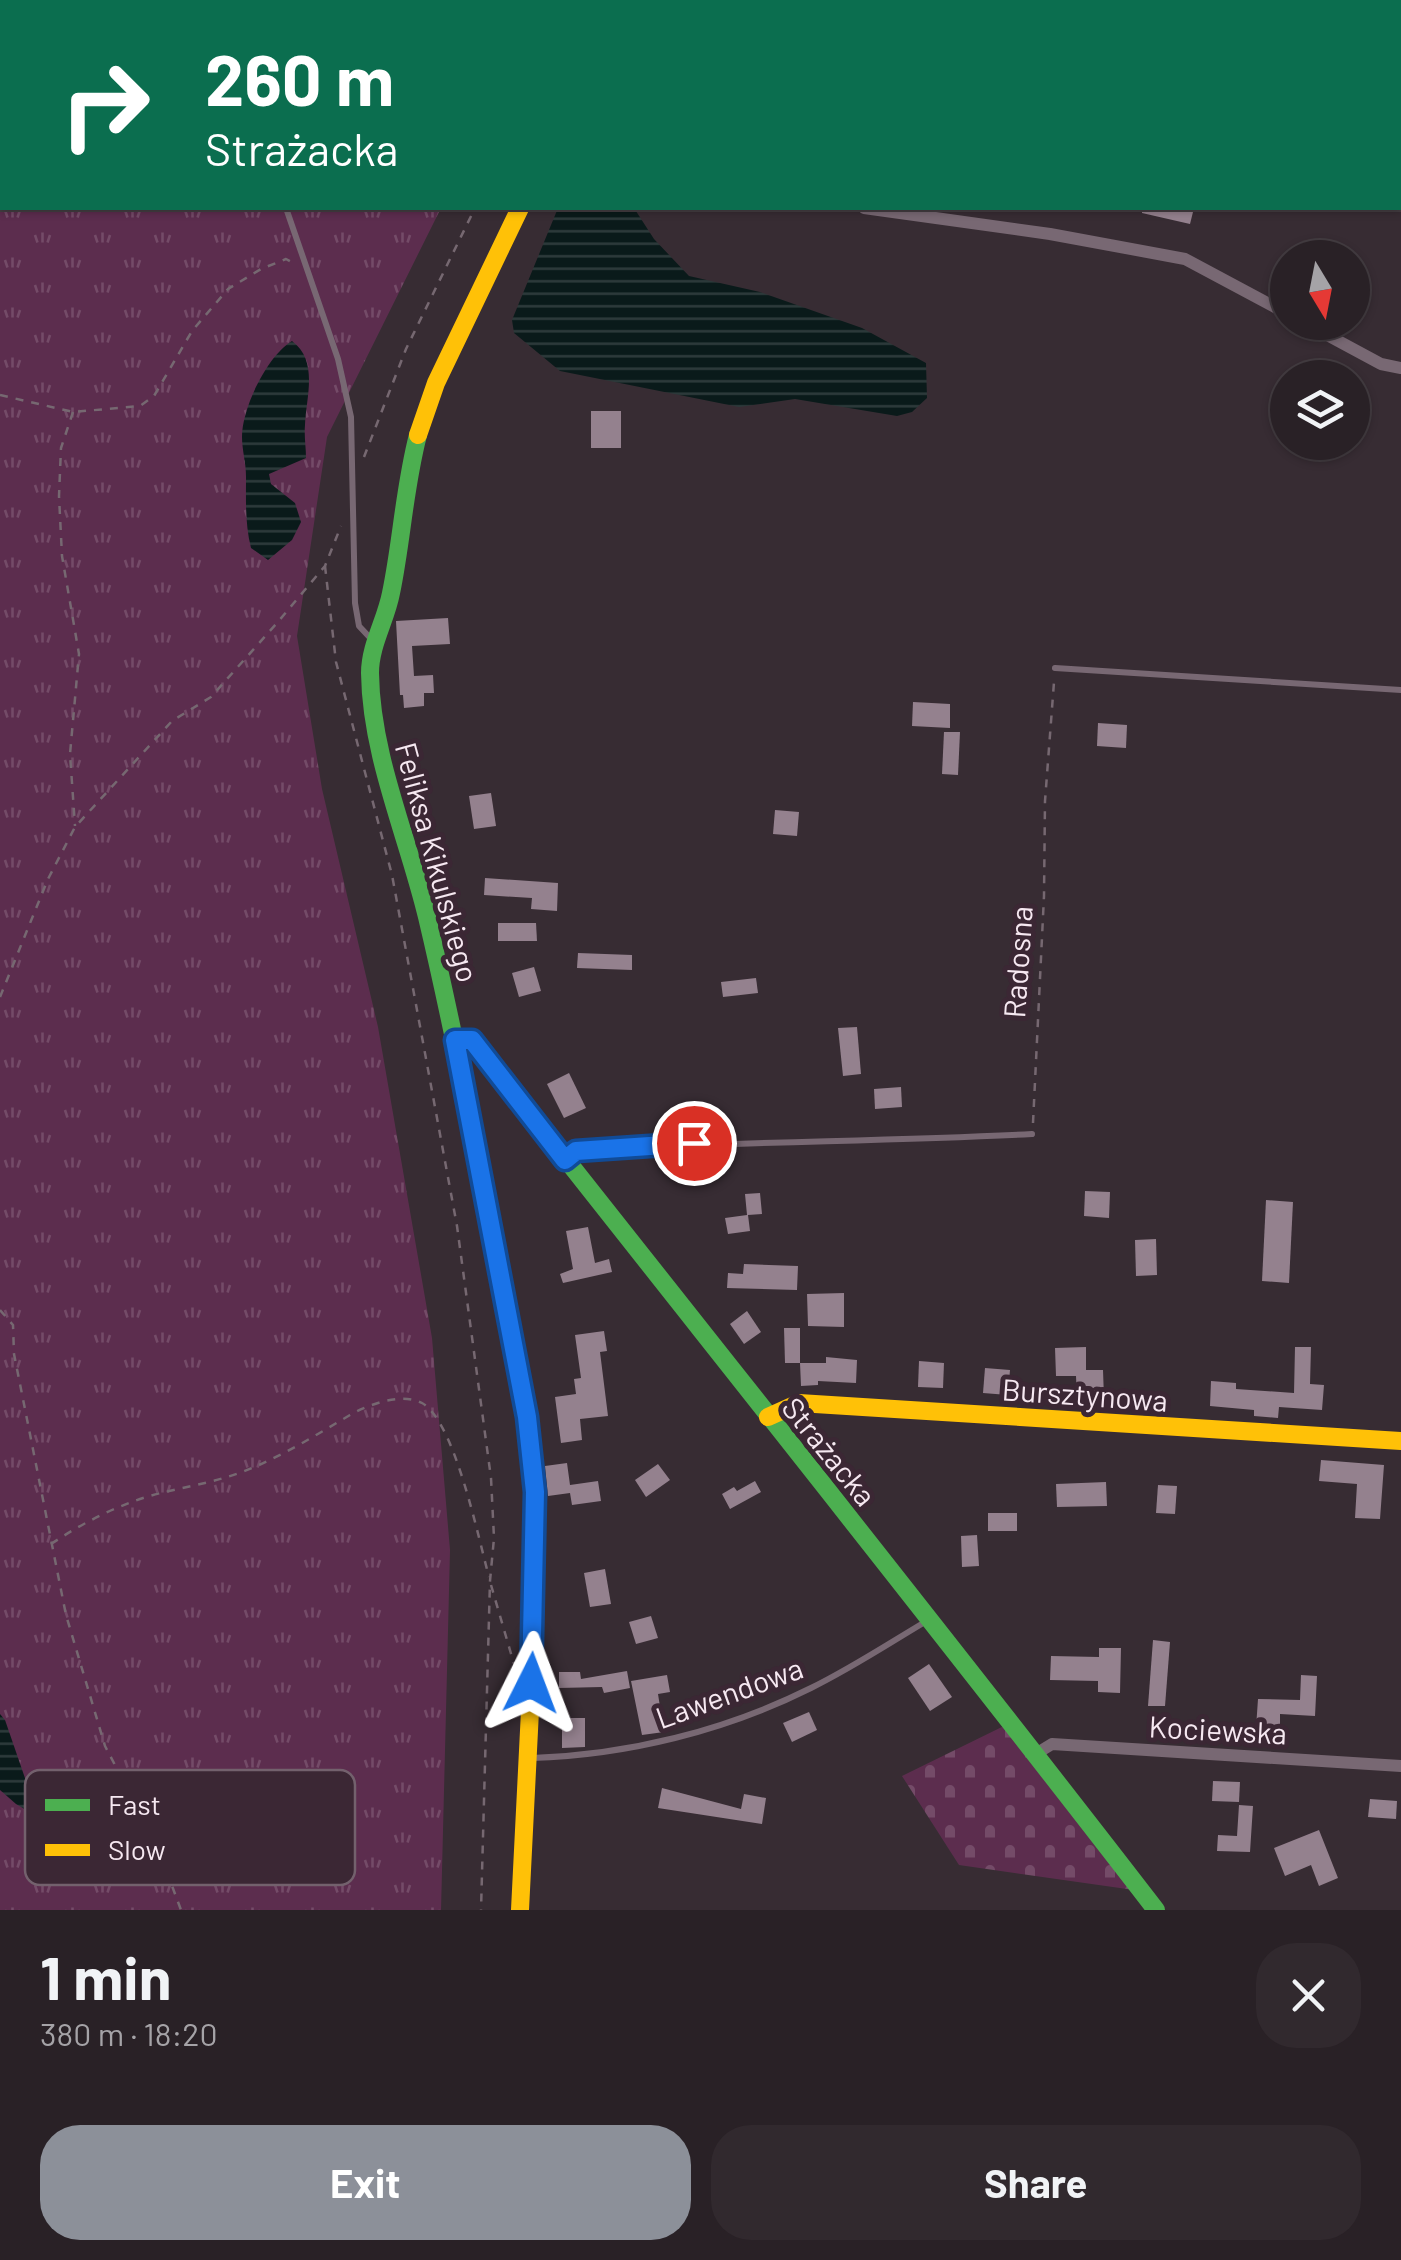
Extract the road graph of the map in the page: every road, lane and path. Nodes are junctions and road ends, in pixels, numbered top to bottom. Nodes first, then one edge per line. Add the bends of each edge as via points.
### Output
1 (287, 210) edge
2 (474, 210) edge
3 (519, 210) edge
4 (879, 210) edge
5 (308, 269) junction
6 (1270, 304) edge
7 (1336, 340) edge
8 (1401, 368) edge
9 (0, 395) edge
10 (73, 412) junction
11 (362, 466) dead end
12 (354, 495) junction
13 (325, 566) junction
14 (375, 643) junction
15 (1055, 668) joint
16 (1401, 690) edge
17 (75, 827) junction
18 (0, 997) edge
19 (455, 1040) junction
20 (1032, 1134) joint
21 (565, 1160) junction
22 (0, 1310) edge
23 (768, 1417) junction
24 (1401, 1441) edge
25 (51, 1544) junction
26 (490, 1581) junction
27 (931, 1618) junction
28 (514, 1667) dead end
29 (1034, 1756) junction
30 (527, 1758) junction
31 (1401, 1766) edge
32 (118, 1770) edge
33 (172, 1885) edge
34 (181, 1910) edge
35 (481, 1910) edge
36 (520, 1910) edge
37 (1156, 1910) edge

1 - 5 lane
2 - 11 path via 406,350
3 - 14 street, Feliksa Kikulskiego via 436,383 417,438 391,594
4 - 6 street via 1185,259
5 - 10 path via 286,260 228,289 192,331 154,396 140,406
5 - 12 lane via 350,416
7 - 8 street
9 - 10 path
10 - 17 path via 61,448 59,496 79,654 70,754
12 - 13 path
12 - 14 lane via 355,603 359,626
13 - 17 path via 211,698 172,721
13 - 26 path via 336,662 392,875 457,1226 492,1478
14 - 19 street, Feliksa Kikulskiego via 370,691 377,736
15 - 16 lane
15 - 20 path, Radosna
17 - 18 path
19 - 21 street, Strażacka via 472,1040
19 - 30 street, Feliksa Kikulskiego via 527,1417 535,1492
20 - 21 lane via 694,1143 576,1151
21 - 23 street, Strażacka
22 - 25 path via 13,1325
23 - 24 street, Bursztynowa via 799,1404
23 - 27 street, Strażacka
25 - 26 path via 84,1522 146,1497 230,1476 360,1409 417,1400 448,1434
25 - 32 path via 66,1615
26 - 28 path
26 - 35 path
27 - 29 street, Strażacka
27 - 30 lane, Lawendowa via 825,1681 756,1712 654,1744
29 - 31 street, Kociewska via 1052,1744
29 - 37 street, Strażacka
30 - 36 street, Feliksa Kikulskiego
33 - 34 path

